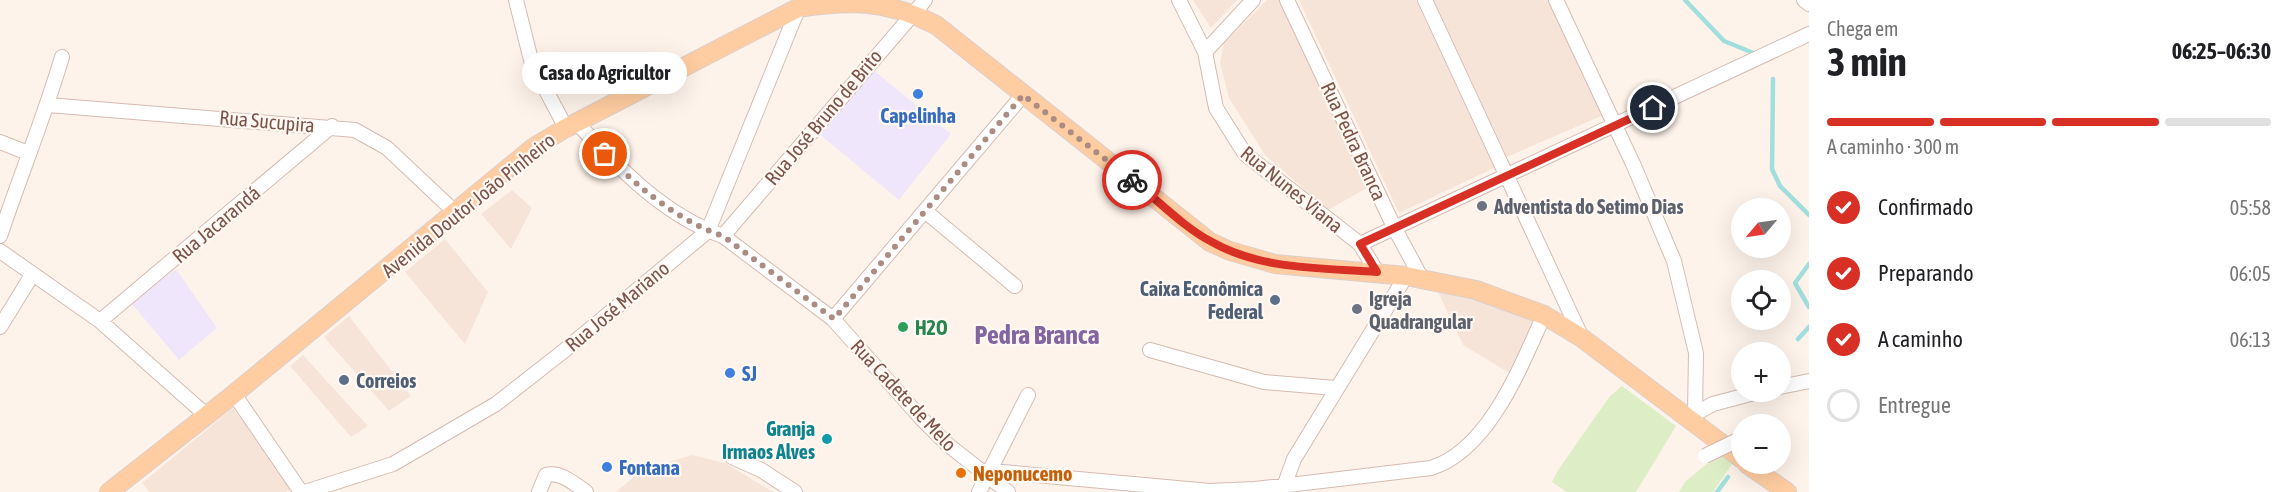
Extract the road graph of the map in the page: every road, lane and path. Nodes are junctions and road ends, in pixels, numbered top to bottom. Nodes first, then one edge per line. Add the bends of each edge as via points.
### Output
1 (516, 0) edge
2 (840, 0) edge
3 (1179, 0) edge
4 (1253, 0) edge
5 (1287, 0) edge
6 (1425, 0) edge
7 (1556, 0) edge
8 (1804, 0) edge
9 (800, 4) edge
10 (1809, 4) edge
11 (919, 6) edge
12 (1809, 34) edge
13 (1205, 52) junction
14 (62, 57) dead end
15 (1023, 95) junction
16 (48, 105) junction
17 (571, 125) junction
18 (332, 126) junction
19 (1614, 126) junction
20 (0, 142) edge
21 (27, 153) junction
22 (1507, 175) junction
23 (721, 199) junction
24 (925, 211) junction
25 (456, 213) junction
26 (741, 213) junction
27 (1394, 227) junction
28 (708, 231) junction
29 (0, 236) edge
30 (723, 236) junction
31 (1360, 244) junction
32 (0, 251) edge
33 (1377, 272) junction
34 (32, 275) junction
35 (1415, 278) junction
36 (1015, 286) dead end
37 (1544, 315) junction
38 (834, 319) junction
39 (100, 321) junction
40 (0, 327) edge
41 (1582, 338) junction
42 (1150, 350) dead end
43 (1809, 381) edge
44 (1791, 385) edge
45 (1335, 388) junction
46 (234, 394) junction
47 (1028, 395) dead end
48 (1731, 399) edge
49 (206, 414) junction
50 (1691, 416) junction
51 (1731, 444) edge
52 (1731, 450) edge
53 (1706, 456) dead end
54 (732, 457) dead end
55 (989, 474) junction
56 (1761, 474) edge
57 (338, 487) edge
58 (1283, 488) edge
59 (109, 492) edge
60 (303, 492) edge
61 (539, 492) edge
62 (586, 492) edge
63 (795, 492) edge
64 (979, 492) edge
65 (1008, 492) edge
66 (1787, 492) edge

1 - 17 street, Rua Cadete de Melo via 532,64
2 - 9 main road, Avenida Doutor João Pinheiro
2 - 11 main road, Avenida Doutor João Pinheiro
3 - 13 street, Rua Nunes Viana
4 - 13 street
5 - 27 street, Rua Pedra Branca
6 - 22 street
7 - 19 street
8 - 10 street
9 - 17 main road, Avenida Doutor João Pinheiro
9 - 23 street, Rua José Mariano
11 - 15 main road, Avenida Doutor João Pinheiro via 936,25
11 - 26 street, Rua José Bruno de Brito
12 - 19 street
13 - 31 street, Rua Nunes Viana via 1216,108 1245,154
14 - 16 street
15 - 24 street
15 - 33 main road, Avenida Doutor João Pinheiro via 1210,242 1275,264
16 - 18 street, Rua Sucupira
16 - 21 street
17 - 25 main road, Avenida Doutor João Pinheiro via 534,147
17 - 28 street, Rua Cadete de Melo via 656,199
18 - 25 street, Rua Sucupira via 355,130 387,148
18 - 39 street, Rua Jacarandá
19 - 22 street
19 - 50 street via 1674,261 1696,353
20 - 21 street
21 - 29 street
22 - 27 street
22 - 41 street
23 - 26 street
23 - 28 street, Rua José Mariano
24 - 36 street
24 - 38 street
25 - 46 main road, Avenida Doutor João Pinheiro
26 - 30 street, Rua José Bruno de Brito
27 - 31 street
27 - 35 street, Rua Pedra Branca
28 - 30 street, Rua Cadete de Melo
28 - 57 street, Rua José Mariano via 496,404 393,464
30 - 38 street, Rua Cadete de Melo
31 - 33 street, Rua Nunes Viana
32 - 34 street
33 - 35 main road, Avenida Doutor João Pinheiro
34 - 39 street
34 - 40 street
35 - 37 main road, Avenida Doutor João Pinheiro via 1476,290
35 - 45 street
37 - 41 main road, Avenida Doutor João Pinheiro
37 - 58 street via 1489,422 1452,460 1431,468
38 - 55 street, Rua Cadete de Melo via 921,418
39 - 49 street
41 - 50 main road, Avenida Doutor João Pinheiro
42 - 45 street via 1264,382
43 - 44 street
45 - 58 street via 1294,459
46 - 49 main road, Avenida Doutor João Pinheiro
46 - 60 street
47 - 55 street
48 - 50 street
49 - 59 main road, Avenida Doutor João Pinheiro
50 - 52 main road, Avenida Doutor João Pinheiro
51 - 53 street, bridge
54 - 63 street
55 - 58 street via 1210,491
55 - 64 street
55 - 65 street, Rua Cadete de Melo
56 - 66 main road
57 - 60 street, Rua José Mariano
61 - 62 street via 546,475 557,475

